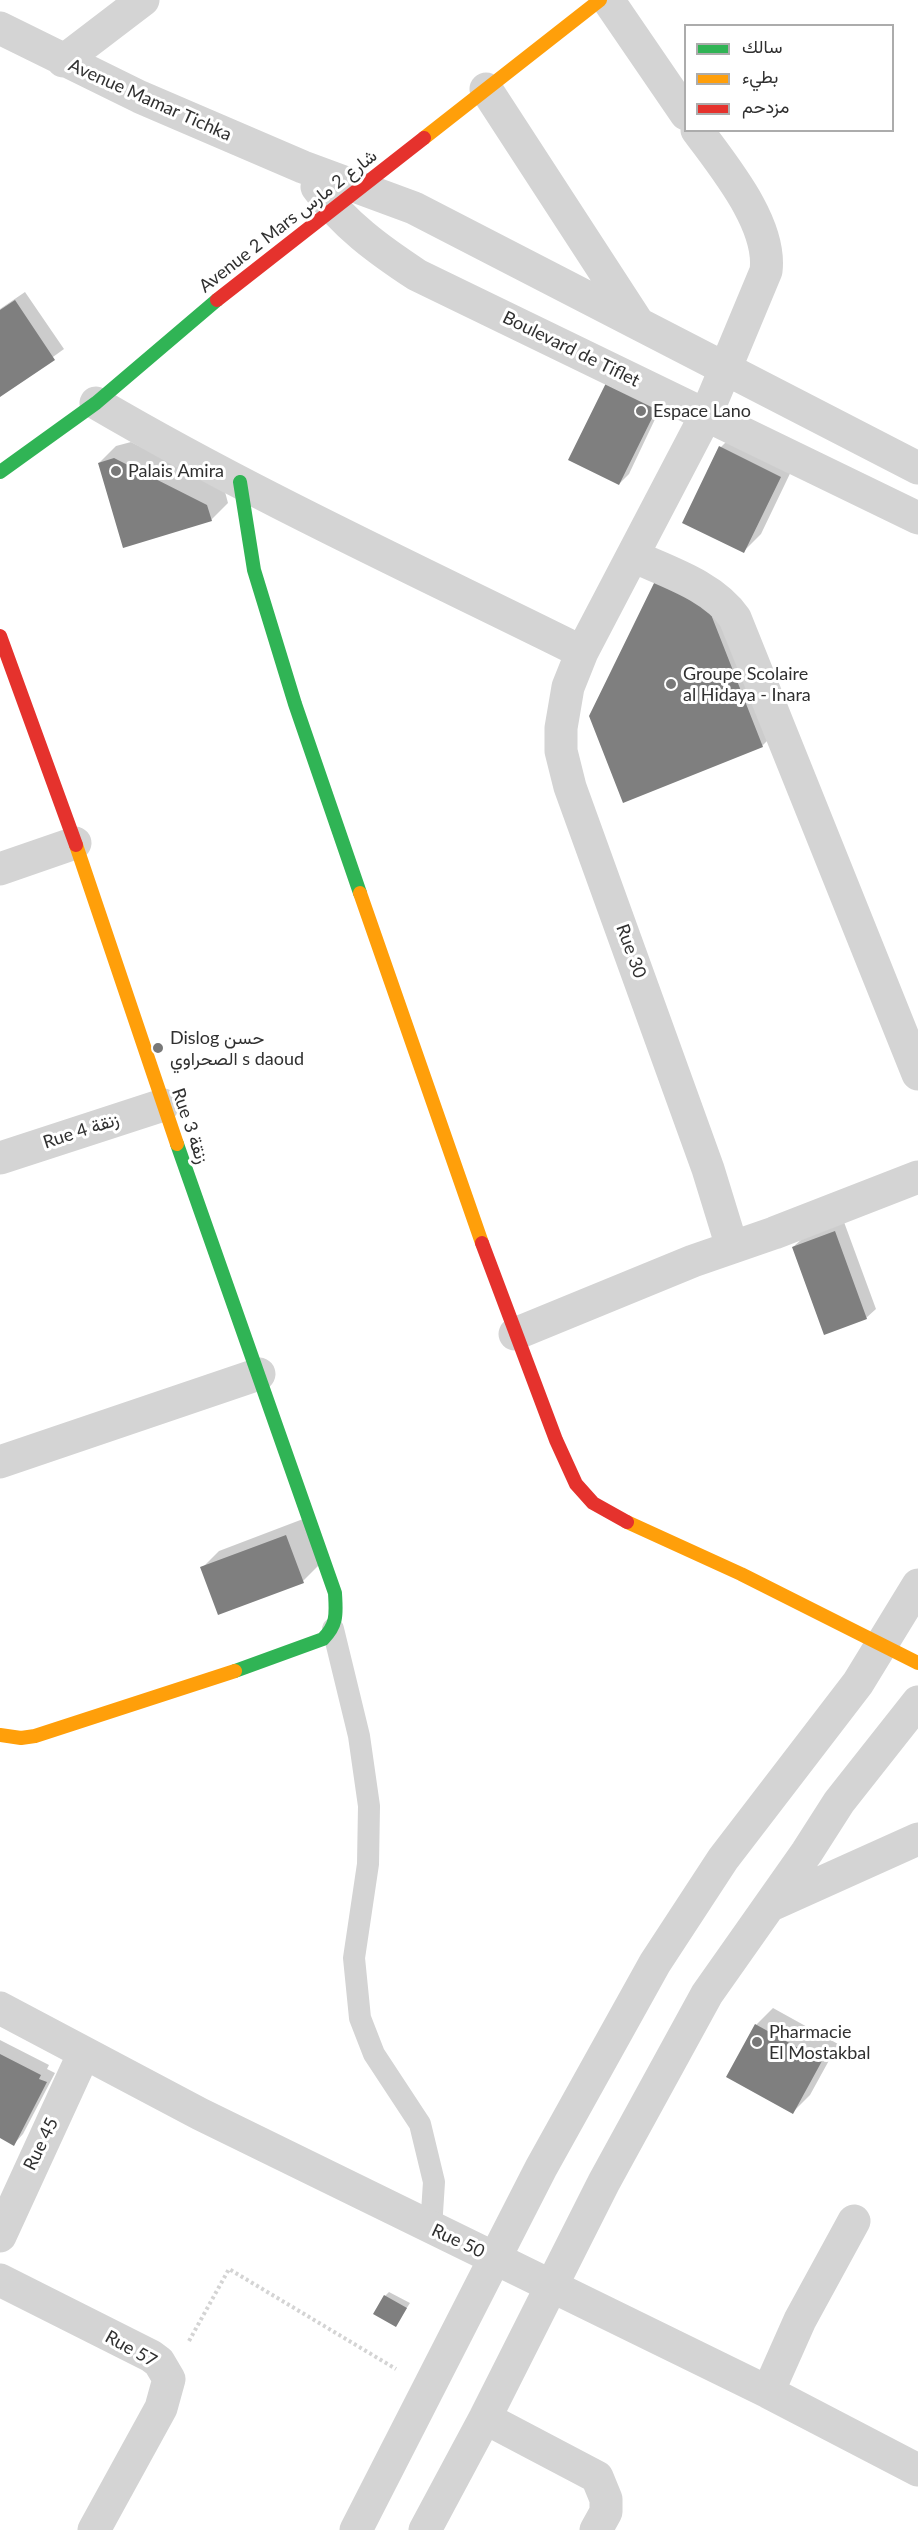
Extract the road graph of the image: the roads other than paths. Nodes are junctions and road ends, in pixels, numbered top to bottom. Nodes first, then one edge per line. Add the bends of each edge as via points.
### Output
1 (143, 0) edge
2 (600, 0) edge
3 (608, 0) edge
4 (0, 28) edge
5 (63, 61) junction
6 (486, 89) junction
7 (684, 111) edge
8 (698, 132) edge
9 (303, 167) junction
10 (361, 187) junction
11 (333, 209) junction
12 (639, 325) junction
13 (727, 370) junction
14 (96, 403) junction
15 (706, 415) junction
16 (918, 468) edge
17 (0, 472) edge
18 (240, 482) junction
19 (918, 518) edge
20 (633, 556) junction
21 (0, 636) edge
22 (582, 652) junction
23 (75, 843) junction
24 (0, 869) edge
25 (918, 1074) edge
26 (163, 1105) junction
27 (0, 1158) edge
28 (918, 1177) edge
29 (732, 1247) junction
30 (515, 1334) junction
31 (259, 1374) junction
32 (0, 1462) edge
33 (918, 1585) edge
34 (333, 1629) junction
35 (883, 1643) junction
36 (918, 1663) edge
37 (918, 1702) edge
38 (0, 1735) edge
39 (918, 1839) edge
40 (767, 1907) junction
41 (0, 2008) edge
42 (84, 2053) junction
43 (854, 2221) dead end
44 (431, 2228) junction
45 (0, 2236) edge
46 (494, 2258) junction
47 (0, 2280) edge
48 (550, 2285) junction
49 (768, 2392) junction
50 (485, 2418) junction
51 (918, 2470) edge
52 (94, 2530) edge
53 (356, 2530) edge
54 (425, 2530) edge
55 (596, 2530) edge

1 - 5 street
2 - 6 street, Avenue 2 Mars شارع 2 مارس
3 - 7 street
4 - 5 street, Avenue Mamar Tichka
5 - 9 street, Avenue Mamar Tichka
6 - 10 street, Avenue 2 Mars شارع 2 مارس
6 - 12 street
8 - 13 street, Rue 30 via 735,185 767,249 766,271
9 - 10 street, Avenue Mamar Tichka
9 - 11 street
10 - 11 street, Avenue 2 Mars شارع 2 مارس
10 - 12 street via 447,224
11 - 14 street, Avenue 2 Mars شارع 2 مارس via 195,317
11 - 15 street, Boulevard de Tiflet via 358,233 417,275
12 - 13 street
13 - 15 street, Rue 30
13 - 16 street
14 - 17 street, Avenue 2 Mars شارع 2 مارس
14 - 18 street
15 - 19 street, Boulevard de Tiflet
15 - 20 street, Rue 30
18 - 22 street
18 - 30 street via 254,570 277,650
20 - 22 street, Rue 30
20 - 25 street via 714,597 739,626
21 - 23 street, Rue 3 زنقة
22 - 29 street, Rue 30 via 562,709 561,751 570,787 700,1147
23 - 24 street
23 - 26 street, Rue 3 زنقة
26 - 27 street, Rue 4 زنقة
26 - 31 street, Rue 3 زنقة
28 - 29 street
29 - 30 street
30 - 35 street via 569,1470 593,1503 617,1518
31 - 32 street
31 - 34 street, Rue 3 زنقة via 331,1576 337,1604
33 - 35 street
34 - 38 street via 323,1639 262,1662 69,1725 21,1738
34 - 44 lane via 358,1736 369,1806 368,1864 354,1958 360,2018 374,2054 420,2124 434,2182
35 - 36 street
35 - 46 street via 858,1683 689,1908 619,2024
37 - 40 street via 839,1802
39 - 40 street
40 - 48 street via 707,1994 653,2088
41 - 42 street, Rue 50
42 - 44 street, Rue 50
42 - 45 street, Rue 45
43 - 49 street via 800,2320
44 - 46 street, Rue 50
46 - 48 street, Rue 50
46 - 53 street
47 - 52 street, Rue 57 via 151,2356 169,2379 160,2408
48 - 49 street, Rue 50
48 - 50 street
49 - 51 street, Rue 50
50 - 54 street
50 - 55 street via 597,2477 606,2499 606,2512

